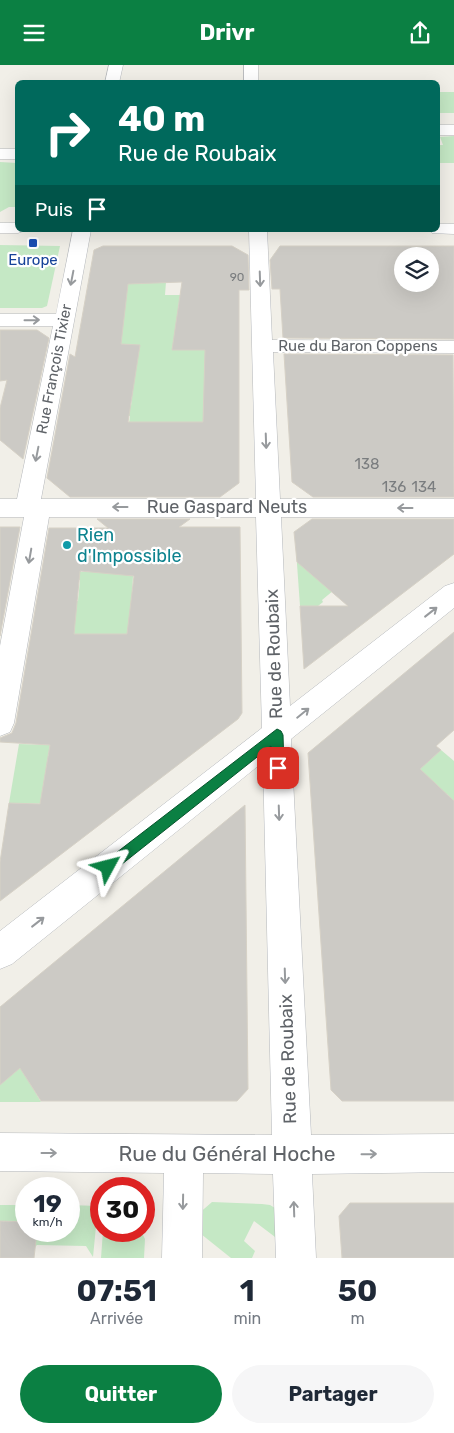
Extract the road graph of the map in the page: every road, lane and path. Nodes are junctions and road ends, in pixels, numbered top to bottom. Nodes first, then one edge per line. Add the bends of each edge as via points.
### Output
1 (116, 65) edge
2 (251, 65) edge
3 (113, 80) edge
4 (251, 80) edge
5 (440, 130) edge
6 (454, 130) edge
7 (0, 154) edge
8 (15, 154) edge
9 (0, 228) edge
10 (15, 228) edge
11 (440, 229) edge
12 (454, 229) edge
13 (82, 232) edge
14 (258, 232) edge
15 (64, 319) junction
16 (0, 320) edge
17 (262, 346) junction
18 (454, 347) edge
19 (268, 507) junction
20 (0, 508) edge
21 (32, 508) junction
22 (454, 508) edge
23 (454, 593) edge
24 (0, 723) edge
25 (277, 735) junction
26 (0, 952) edge
27 (0, 1152) edge
28 (454, 1153) edge
29 (184, 1154) junction
30 (292, 1155) junction
31 (182, 1258) edge
32 (296, 1258) edge

1 - 3 street
2 - 4 street
5 - 6 street
7 - 8 street
9 - 10 street
11 - 12 street
13 -> 15 street, Rue François Tixier
14 -> 17 street, Rue de Roubaix
16 -> 15 street
15 -> 21 street, Rue François Tixier
17 - 18 street, Rue du Baron Coppens
17 -> 19 street, Rue de Roubaix
19 -> 21 street, Rue Gaspard Neuts
22 -> 19 street, Rue Gaspard Neuts
19 - 25 street, Rue de Roubaix
20 - 21 street, Rue Gaspard Neuts
21 -> 24 street, Rue François Tixier
25 -> 23 street
26 -> 25 street
25 -> 30 street, Rue de Roubaix
27 -> 29 street, Rue du Général Hoche
30 -> 28 street, Rue du Général Hoche
29 - 30 street, Rue du Général Hoche
29 -> 31 street
32 -> 30 street, Rue de Roubaix

